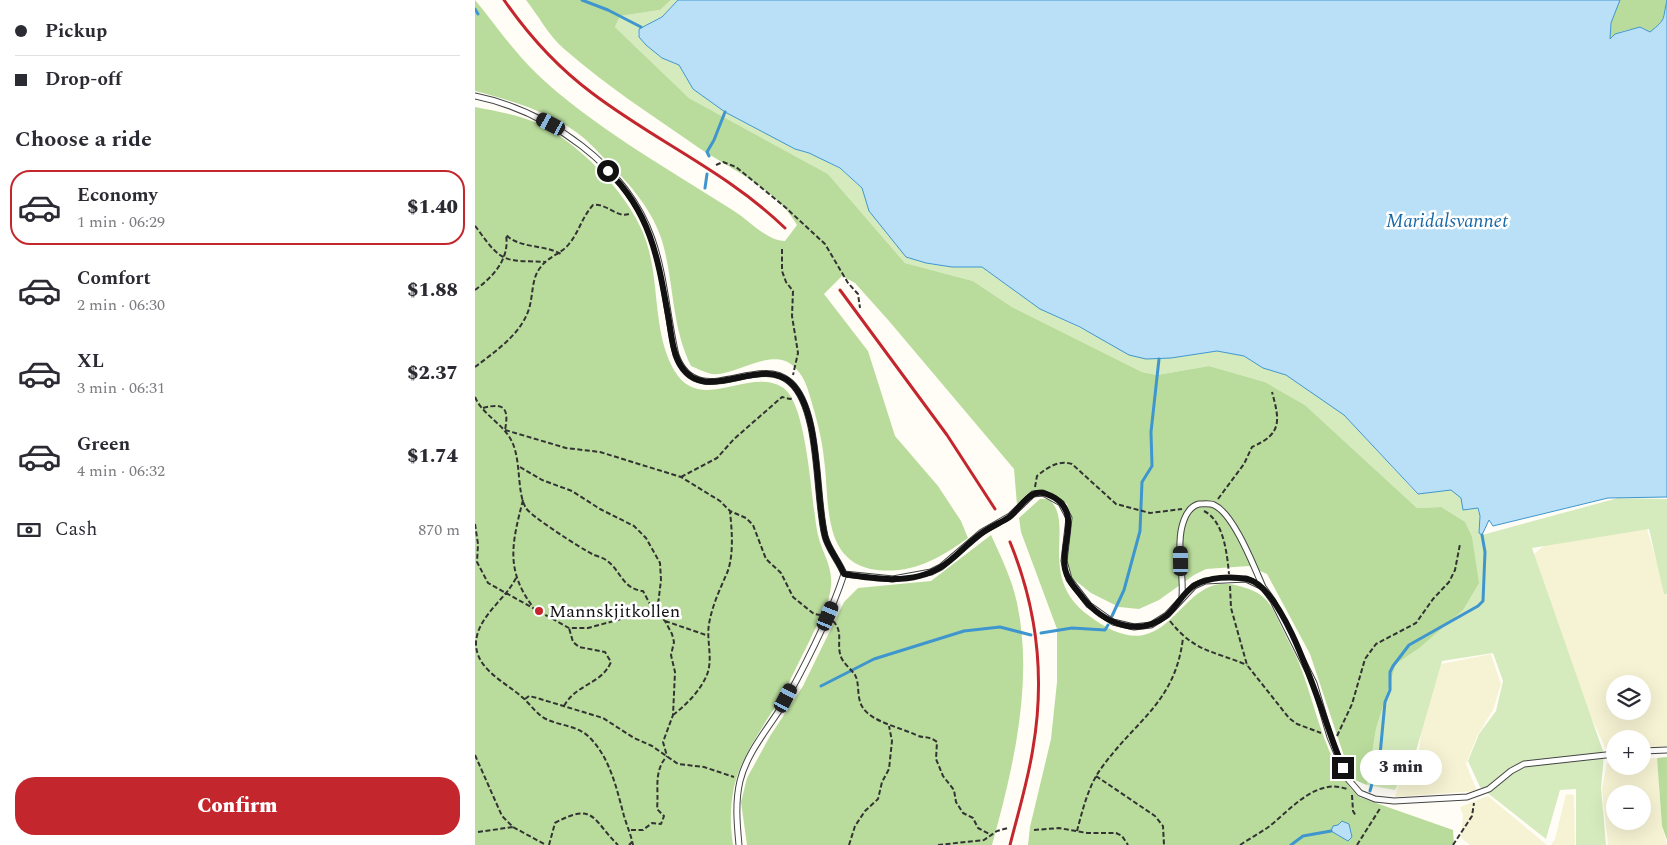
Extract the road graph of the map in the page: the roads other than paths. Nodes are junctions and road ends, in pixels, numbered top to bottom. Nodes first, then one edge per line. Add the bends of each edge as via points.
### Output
1 (475, 96) edge
2 (844, 574) junction
3 (1263, 587) junction
4 (1182, 596) junction
5 (1667, 750) edge
6 (1651, 751) edge
7 (1606, 755) edge
8 (739, 845) edge

1 - 2 lane via 518,108 562,131 616,179 638,210 653,240 676,355 685,371 696,379 707,381 757,374 778,376 789,381 800,395 812,434 825,536
2 - 4 lane via 893,579 931,572 982,532 1010,516 1033,494 1043,493 1065,508 1069,524 1065,568 1069,579 1089,605 1113,622 1134,627 1151,625 1167,615
2 - 8 lane via 808,659 741,779 737,816
3 - 4 lane via 1247,579 1229,578 1205,581
3 - 4 lane via 1243,542 1221,510 1213,504 1197,505 1189,509 1181,535
3 - 7 lane via 1314,683 1330,737 1351,784 1360,793 1383,800 1475,796 1524,764
5 - 6 lane

